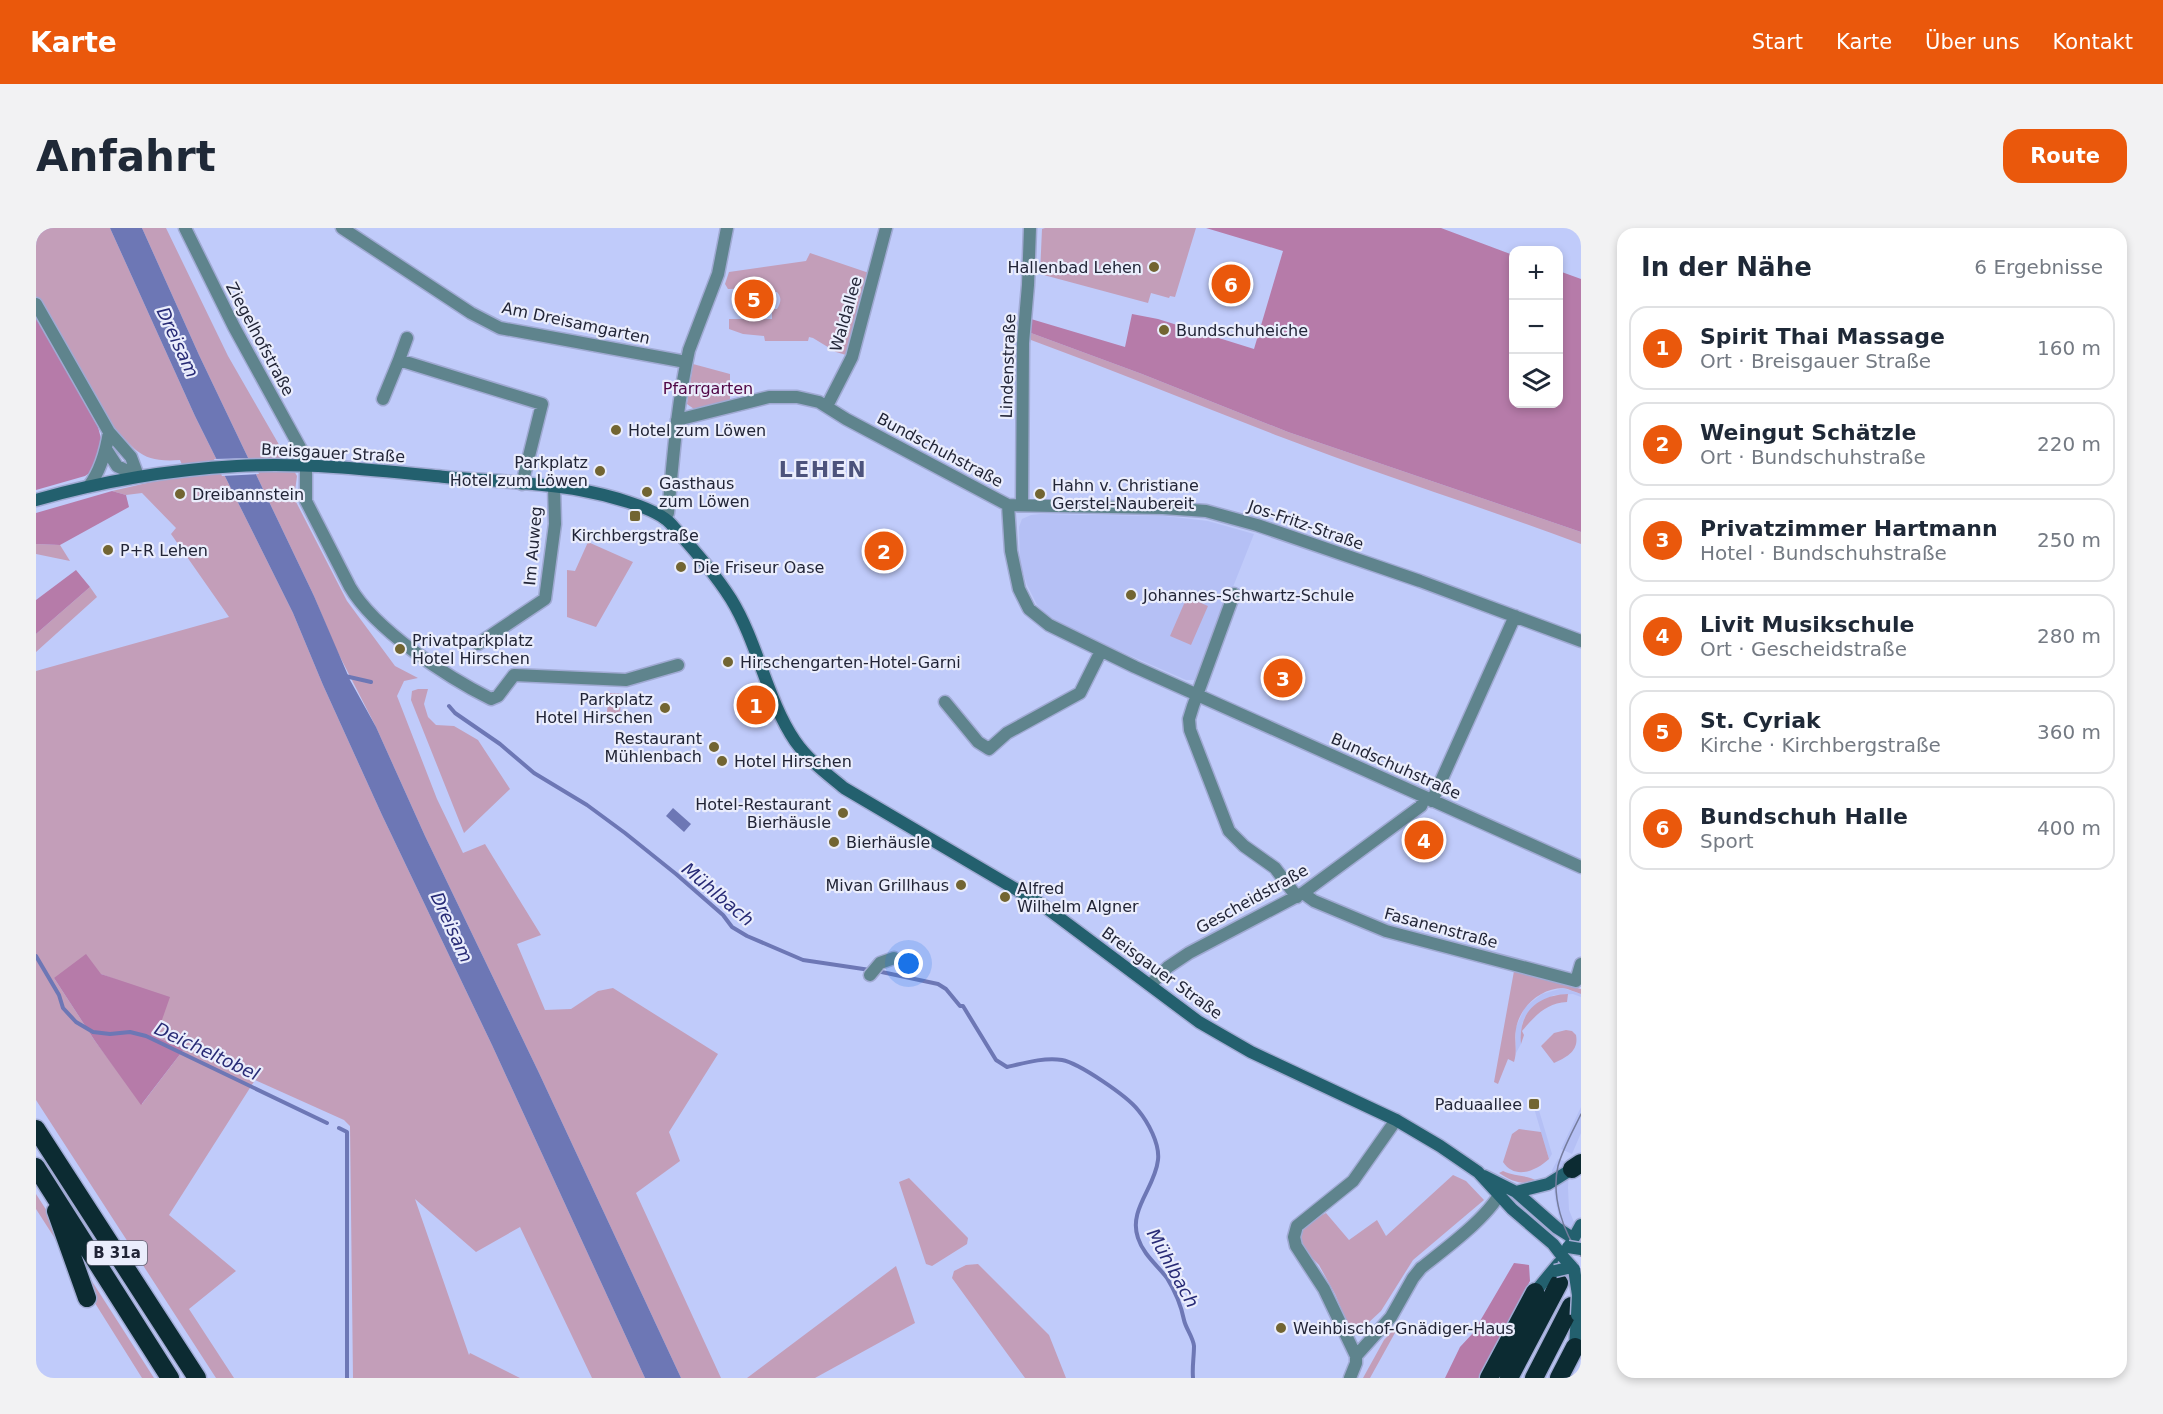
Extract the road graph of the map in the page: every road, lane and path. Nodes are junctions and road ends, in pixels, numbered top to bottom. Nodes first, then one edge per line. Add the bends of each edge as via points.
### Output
1 (185, 228) edge
2 (342, 228) edge
3 (728, 228) edge
4 (886, 228) edge
5 (1030, 228) edge
6 (36, 304) edge
7 (407, 338) dead end
8 (399, 360) junction
9 (686, 362) junction
10 (383, 399) dead end
11 (827, 406) junction
12 (677, 420) junction
13 (109, 432) junction
14 (106, 449) junction
15 (306, 465) junction
16 (138, 476) junction
17 (522, 484) junction
18 (89, 486) junction
19 (554, 486) junction
20 (36, 500) edge
21 (1008, 505) junction
22 (1022, 505) junction
23 (664, 518) junction
24 (1234, 594) dead end
25 (1515, 616) junction
26 (1581, 641) edge
27 (477, 644) dead end
28 (1101, 651) junction
29 (678, 665) dead end
30 (1197, 695) junction
31 (945, 702) dead end
32 (1428, 799) junction
33 (1581, 867) edge
34 (1300, 895) junction
35 (894, 958) dead end
36 (1581, 964) edge
37 (870, 975) dead end
38 (1150, 985) junction
39 (1396, 1120) junction
40 (36, 1129) edge
41 (1577, 1166) edge
42 (41, 1174) edge
43 (1501, 1191) junction
44 (1516, 1192) junction
45 (1581, 1225) edge
46 (1566, 1244) edge
47 (1576, 1269) edge
48 (1549, 1281) junction
49 (87, 1298) dead end
50 (1574, 1310) junction
51 (1578, 1343) edge
52 (1356, 1356) junction
53 (170, 1378) edge
54 (197, 1378) edge
55 (1350, 1378) edge
56 (1489, 1378) edge
57 (1509, 1378) edge
58 (1534, 1378) edge
59 (1559, 1378) edge

1 - 15 street, Ziegelhofstraße via 243,345 295,436
2 - 9 street, Am Dreisamgarten via 500,328
3 - 9 street via 718,274
4 - 11 street, Waldallee via 852,357
5 - 22 street, Lindenstraße via 1023,343
6 - 13 street
7 - 8 street
8 - 10 street
8 - 17 street via 542,404
9 - 12 street
11 - 12 street, Bundschuhstraße via 797,397 769,398
11 - 21 street, Bundschuhstraße
12 - 23 street via 668,513
13 - 14 street
13 - 16 street via 131,457
14 - 16 street via 117,466
14 - 18 street via 97,476
15 - 16 street, Breisgauer Straße via 198,469
15 - 17 street, Breisgauer Straße
15 - 29 street via 306,501 356,598 404,643 460,684 491,699 514,675 626,680
16 - 18 street, Breisgauer Straße
17 - 19 street, Breisgauer Straße
18 - 20 street, Breisgauer Straße
19 - 23 street, Breisgauer Straße via 608,497
19 - 27 street, Im Auweg via 555,524 545,599
21 - 22 street, Jos-Fritz-Straße
21 - 28 street, Bundschuhstraße via 1011,551 1019,588 1029,609 1049,626
22 - 25 street, Jos-Fritz-Straße via 1206,511 1260,526
23 - 38 street, Breisgauer Straße via 697,552 731,598 783,721 814,764 844,788 1041,904
24 - 30 street
25 - 26 street, Jos-Fritz-Straße
25 - 32 street, Gescheidstraße
28 - 30 street, Bundschuhstraße
28 - 31 street via 1080,693 1007,733 988,749
30 - 32 street, Bundschuhstraße
30 - 34 street, Fasanenstraße via 1189,719 1190,730 1229,831 1275,868
32 - 33 street, Bundschuhstraße
32 - 34 street, Gescheidstraße
34 - 36 street, Fasanenstraße via 1386,931 1576,981
34 - 38 street, Gescheidstraße via 1189,953
35 - 37 street via 880,963
38 - 39 street, Breisgauer Straße via 1193,1018 1251,1052
39 - 43 street, Breisgauer Straße via 1440,1146
39 - 52 street via 1353,1181 1297,1226 1294,1237 1324,1288
40 - 54 highway, B 31a
41 - 44 street via 1548,1184
42 - 49 highway
42 - 53 highway, B 31a
43 - 44 street, Breisgauer Straße
43 - 46 street, Breisgauer Straße
43 - 52 street via 1476,1221 1421,1268 1391,1317
44 - 46 street, Breisgauer Straße
45 - 46 street
46 - 47 street, bridge
46 - 48 street, bridge
47 - 48 street, bridge
47 - 50 street, bridge via 1578,1295
48 - 56 highway
48 - 57 highway
50 - 51 street
50 - 58 highway
51 - 59 highway
52 - 55 street

